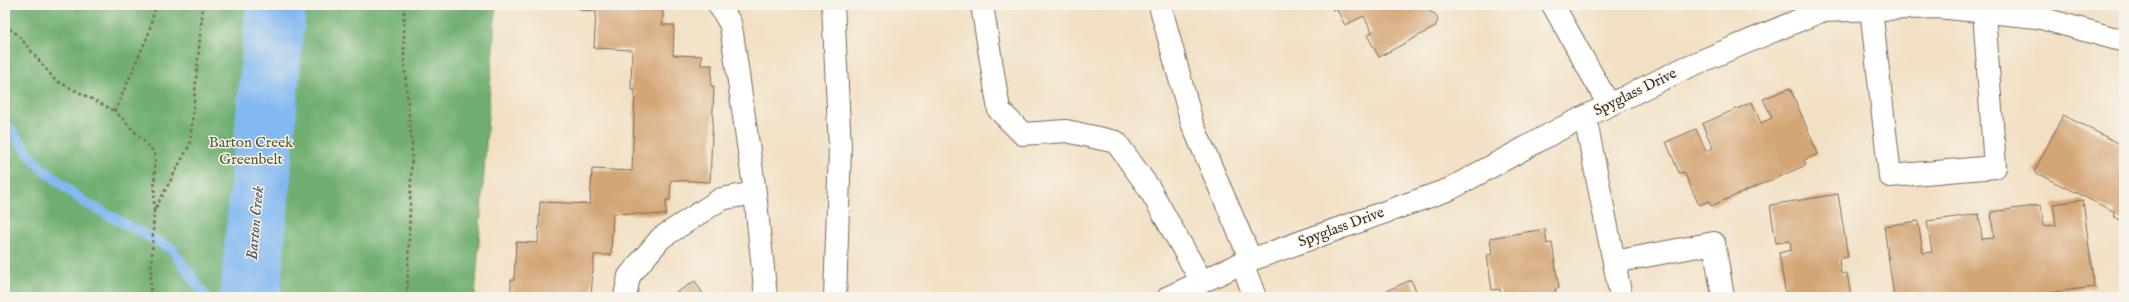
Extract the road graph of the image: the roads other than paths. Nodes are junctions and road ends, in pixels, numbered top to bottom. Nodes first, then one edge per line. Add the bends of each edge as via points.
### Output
1 (719, 5) edge
2 (833, 5) edge
3 (982, 5) edge
4 (1160, 5) edge
5 (1553, 5) edge
6 (1948, 6) edge
7 (1871, 9) junction
8 (1995, 10) edge
9 (2124, 41) edge
10 (1609, 105) junction
11 (1585, 117) junction
12 (755, 193) junction
13 (1247, 262) junction
14 (1614, 262) junction
15 (1202, 282) junction
16 (625, 297) edge
17 (766, 297) edge
18 (835, 297) edge
19 (1169, 297) edge
20 (1255, 297) edge
21 (1621, 297) edge
22 (1723, 297) edge

1 - 12 street via 730,23 732,33
2 - 18 street via 840,148
3 - 15 street via 999,110 1023,134 1066,130 1116,142 1150,188
4 - 13 street via 1192,123
5 - 10 street
6 - 7 street, Spyglass Drive
6 - 8 street, Spyglass Drive
7 - 8 street via 1890,176 1995,167
7 - 10 street, Spyglass Drive via 1821,11 1685,68
8 - 9 street, Spyglass Drive via 2037,17
10 - 11 street, Spyglass Drive
11 - 13 street, Spyglass Drive via 1450,190
11 - 14 street
12 - 16 street via 721,199 661,238 628,276
12 - 17 street
13 - 15 street, Spyglass Drive
13 - 20 street
14 - 21 street
14 - 22 street via 1714,243
15 - 19 street, Spyglass Drive

